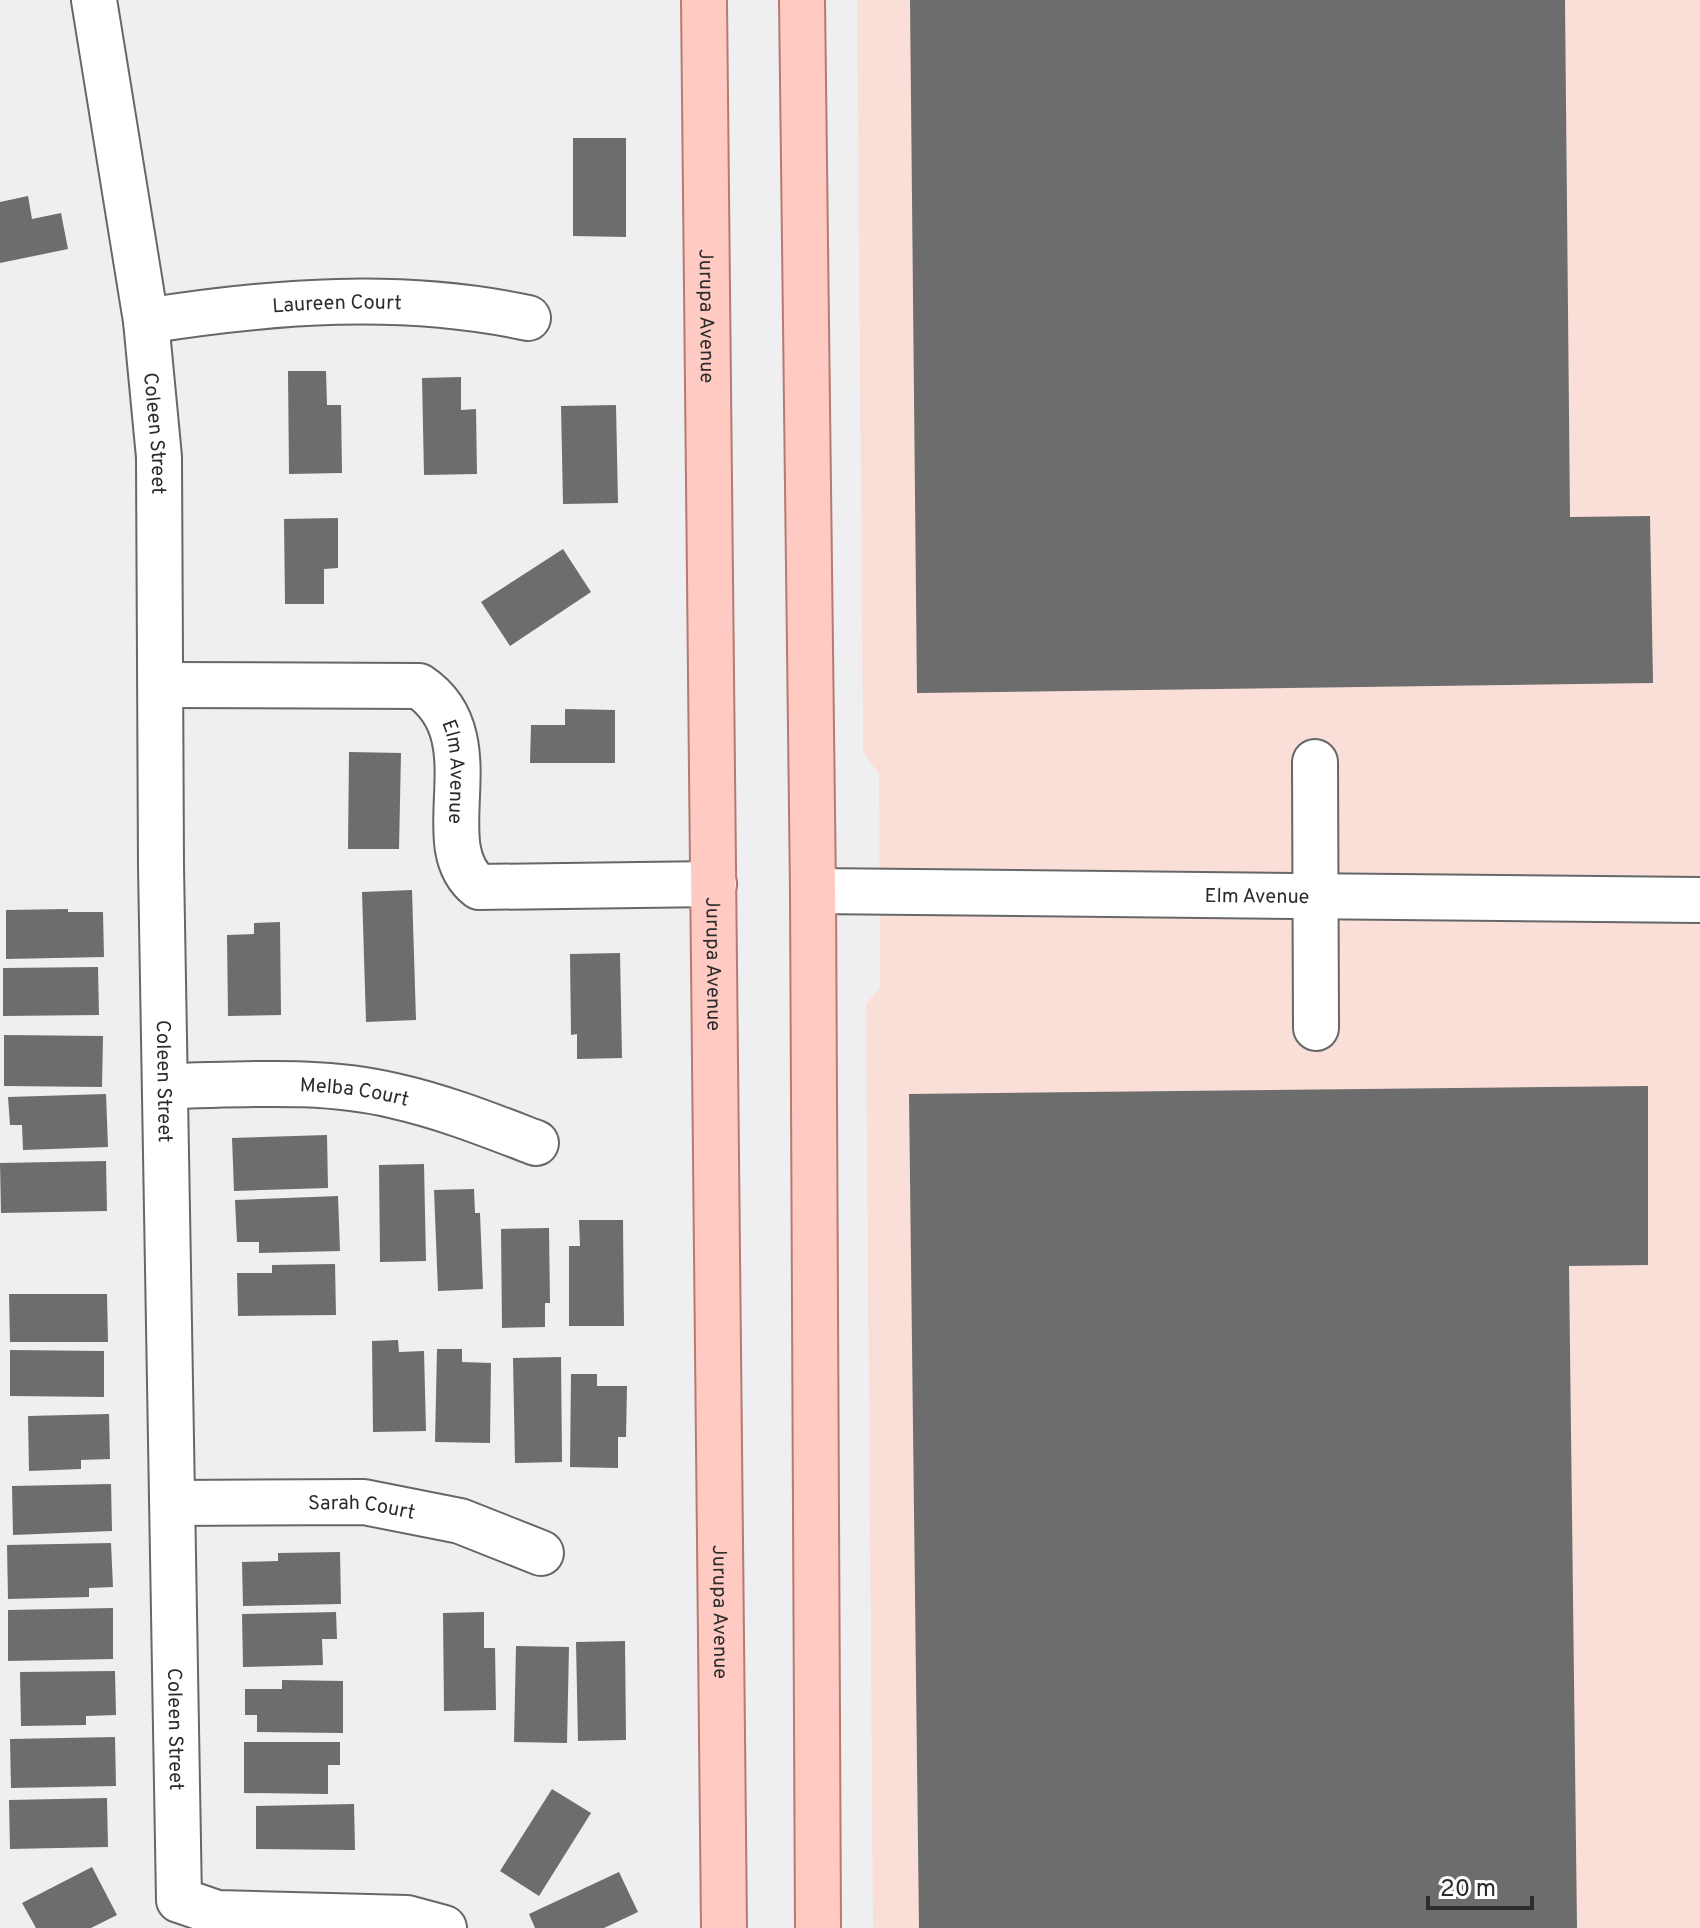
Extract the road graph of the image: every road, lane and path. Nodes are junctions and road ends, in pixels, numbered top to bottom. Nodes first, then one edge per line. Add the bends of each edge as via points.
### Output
1 (94, 0) edge
2 (704, 0) edge
3 (802, 0) edge
4 (528, 318) dead end
5 (146, 321) junction
6 (163, 685) junction
7 (1315, 762) dead end
8 (714, 884) junction
9 (813, 891) junction
10 (1316, 895) junction
11 (1700, 900) edge
12 (1316, 1028) dead end
13 (167, 1086) junction
14 (536, 1143) dead end
15 (174, 1503) junction
16 (541, 1553) dead end
17 (444, 1928) edge
18 (724, 1928) edge
19 (818, 1928) edge

1 - 5 street, Coleen Street
2 - 8 main road, Jurupa Avenue
3 - 9 main road
4 - 5 street, Laureen Court via 454,304 359,301 255,305
5 - 6 street, Coleen Street via 159,457
6 - 8 street, Elm Avenue via 419,686 443,705 456,731 461,859 479,887
6 - 13 street, Coleen Street
7 - 10 street
8 - 18 main road, Jurupa Avenue
9 - 10 street, Elm Avenue
9 - 19 main road
10 - 11 street, Elm Avenue
10 - 12 street
13 - 14 street, Melba Court via 288,1085 393,1095
13 - 15 street, Coleen Street
15 - 16 street, Sarah Court via 364,1502 460,1521
15 - 17 street, Coleen Street via 179,1900 217,1913 407,1918

